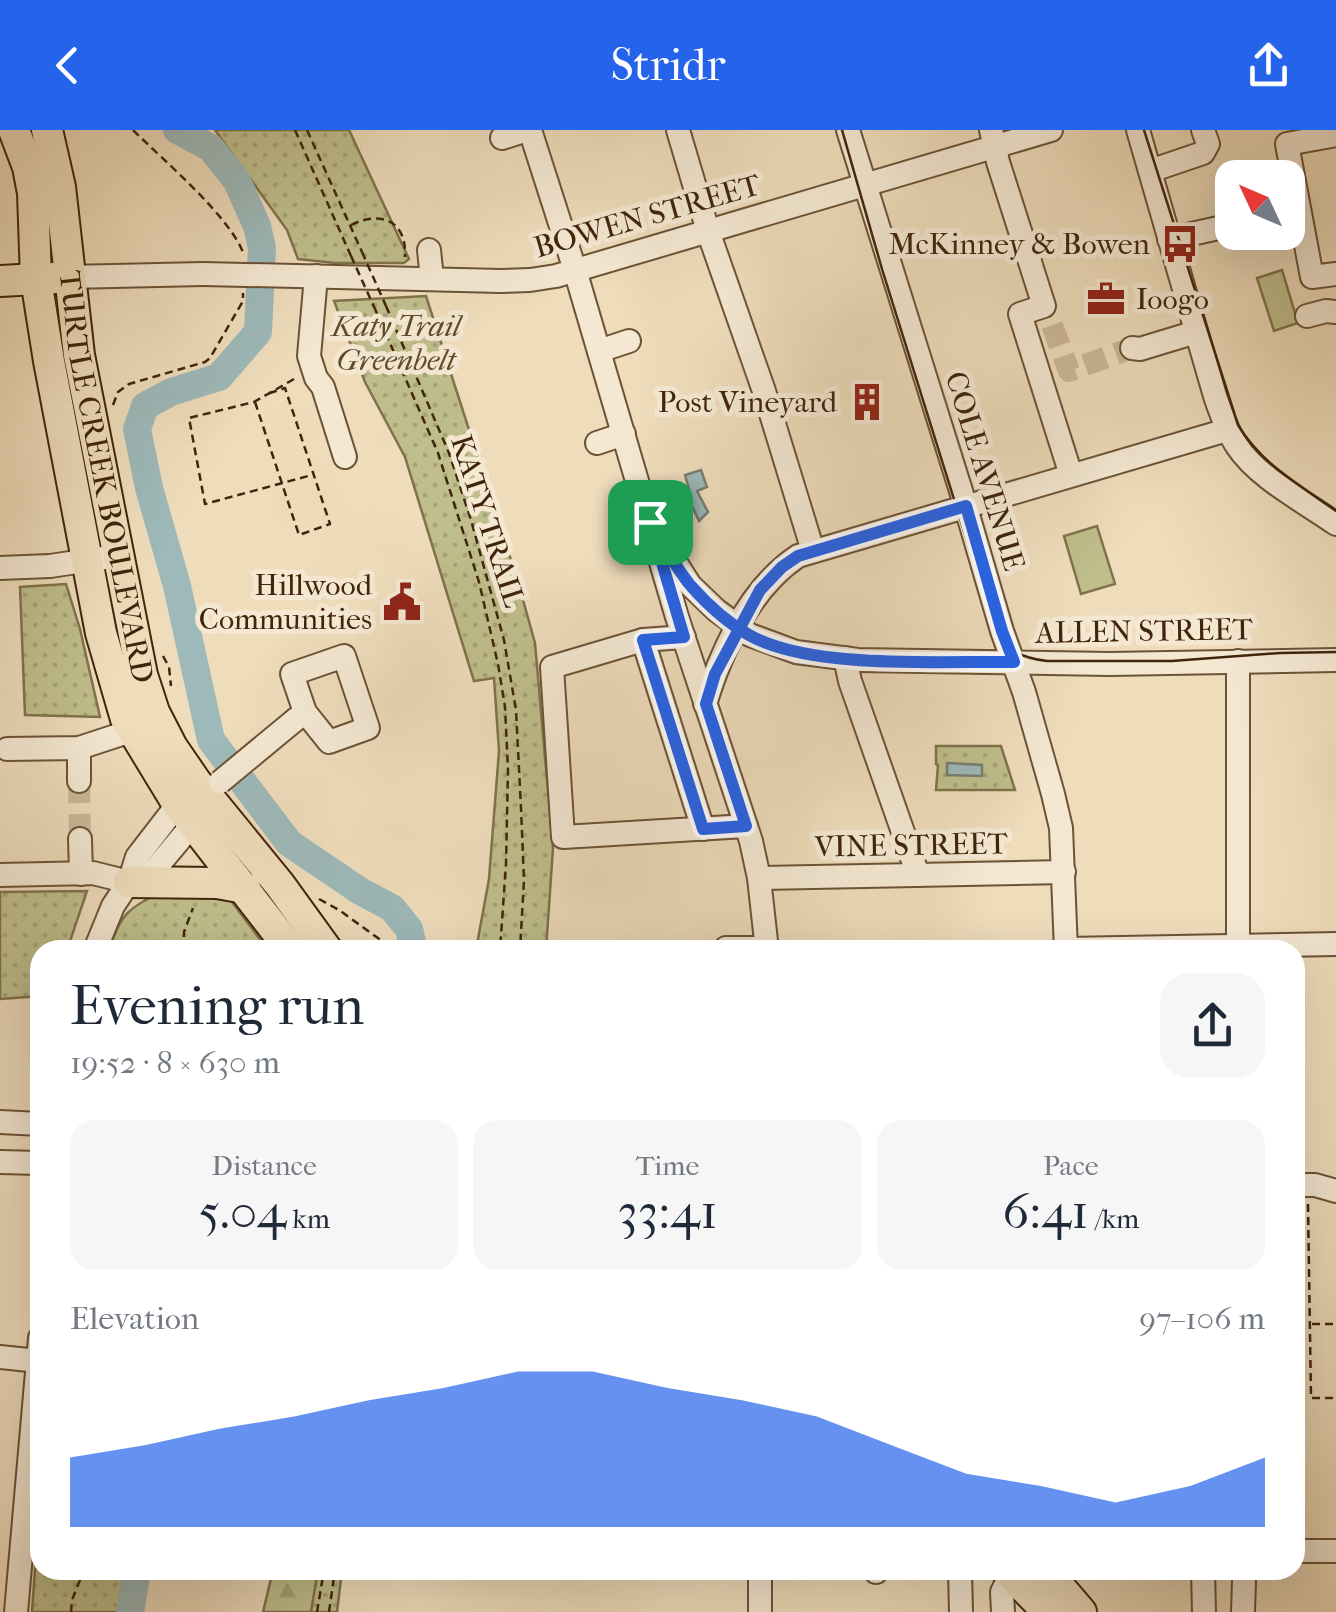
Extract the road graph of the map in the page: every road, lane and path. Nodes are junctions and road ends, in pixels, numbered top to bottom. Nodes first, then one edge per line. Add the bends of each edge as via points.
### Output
1 (14, 130) edge
2 (47, 130) edge
3 (133, 130) edge
4 (295, 130) edge
5 (307, 130) edge
6 (528, 130) edge
7 (678, 130) edge
8 (848, 130) edge
9 (1050, 130) edge
10 (1138, 130) edge
11 (1204, 130) edge
12 (1336, 135) edge
13 (502, 138) dead end
14 (993, 138) edge
15 (1289, 160) edge
16 (1150, 171) junction
17 (865, 185) junction
18 (350, 226) junction
19 (1215, 229) edge
20 (708, 231) junction
21 (1170, 240) junction
22 (1305, 250) edge
23 (417, 252) joint
24 (244, 269) dead end
25 (575, 270) junction
26 (1336, 274) edge
27 (306, 276) junction
28 (68, 277) junction
29 (36, 279) junction
30 (432, 279) junction
31 (0, 281) edge
32 (243, 285) dead end
33 (1336, 312) edge
34 (1307, 316) dead end
35 (1196, 332) junction
36 (629, 341) dead end
37 (1132, 348) tunnel mouth
38 (599, 351) junction
39 (296, 378) dead end
40 (267, 394) junction
41 (254, 402) junction
42 (113, 406) dead end
43 (1227, 430) junction
44 (624, 434) junction
45 (597, 443) dead end
46 (344, 457) dead end
47 (313, 475) junction
48 (1071, 475) junction
49 (282, 484) junction
50 (966, 506) junction
51 (1332, 512) edge
52 (650, 522) junction
53 (624, 532) dead end
54 (813, 551) junction
55 (102, 558) junction
56 (0, 568) edge
57 (738, 628) junction
58 (684, 637) junction
59 (633, 643) junction
60 (160, 650) dead end
61 (845, 658) junction
62 (1336, 660) edge
63 (1238, 661) junction
64 (1014, 662) junction
65 (171, 688) dead end
66 (706, 704) junction
67 (300, 716) dead end
68 (131, 730) junction
69 (79, 748) junction
70 (6, 749) dead end
71 (80, 781) tunnel mouth
72 (200, 799) junction
73 (746, 826) junction
74 (703, 829) junction
75 (80, 839) tunnel mouth
76 (1064, 872) junction
77 (81, 874) junction
78 (0, 875) edge
79 (918, 875) junction
80 (759, 878) junction
81 (129, 882) junction
82 (245, 888) junction
83 (308, 894) dead end
84 (199, 900) dead end
85 (329, 905) junction
86 (324, 910) dead end
87 (100, 940) edge
88 (184, 940) edge
89 (284, 940) edge
90 (320, 940) edge
91 (381, 940) edge
92 (501, 940) edge
93 (521, 940) edge
94 (766, 940) edge
95 (1066, 940) edge
96 (1238, 940) edge
97 (1336, 944) edge
98 (1305, 945) edge
99 (0, 1122) edge
100 (30, 1124) edge
101 (0, 1162) edge
102 (30, 1163) edge
103 (1336, 1191) edge
104 (1305, 1192) edge
105 (1305, 1243) edge
106 (1310, 1324) junction
107 (1336, 1324) edge
108 (0, 1357) edge
109 (30, 1363) edge
110 (1336, 1398) edge
111 (30, 1426) edge
112 (1336, 1551) edge
113 (1305, 1552) edge
114 (10, 1560) edge
115 (80, 1580) edge
116 (323, 1580) edge
117 (332, 1580) edge
118 (760, 1580) edge
119 (960, 1580) edge
120 (1006, 1580) edge
121 (1017, 1580) edge
122 (1054, 1580) edge
123 (1203, 1580) edge
124 (1244, 1581) dead end
125 (16, 1612) edge
126 (70, 1612) edge
127 (317, 1612) edge
128 (329, 1612) edge
129 (760, 1612) edge
130 (961, 1612) edge
131 (1003, 1612) edge
132 (1048, 1612) edge
133 (1081, 1612) edge
134 (1204, 1612) edge
135 (1243, 1612) edge

1 - 29 main road, TURTLE CREEK BOULEVARD via 33,193
2 - 28 main road, TURTLE CREEK BOULEVARD
3 - 24 path via 224,220 244,253
4 - 92 path, bridge via 438,453 479,582 505,707
5 - 18 path, KATY TRAIL
6 - 13 street
6 - 25 street
7 - 20 street
8 - 17 street, COLE AVENUE
9 - 14 street, BOWEN STREET
10 - 16 street
11 - 16 street via 1203,153
12 - 15 street via 1288,144
14 - 17 street, BOWEN STREET
14 - 48 street via 1048,316 1020,314
16 - 21 street
17 - 20 street, BOWEN STREET
17 - 50 street, COLE AVENUE
18 - 23 path via 369,218 389,221
18 - 93 path, KATY TRAIL, bridge via 449,453 504,640 516,710
19 - 21 street
20 - 25 street, BOWEN STREET
20 - 54 street
21 - 35 street
22 - 26 street via 1312,277
23 - 30 street
25 - 30 street, BOWEN STREET via 530,280
25 - 38 street
27 - 28 street, BOWEN STREET, bridge
27 - 30 street, BOWEN STREET
27 - 46 street via 309,356
28 - 29 main road
28 - 55 main road, TURTLE CREEK BOULEVARD
29 - 31 main road
29 - 55 main road, TURTLE CREEK BOULEVARD
32 - 42 path via 243,300 210,358 129,384
33 - 34 street
35 - 37 street
35 - 43 street
36 - 38 street
38 - 44 street
39 - 40 path
40 - 41 path
40 - 47 path via 284,388
41 - 49 path
41 - 49 path via 188,418 206,504
43 - 48 street
43 - 51 street via 1248,461
44 - 45 street
44 - 52 street
47 - 49 path
47 - 49 path via 330,524 298,534
48 - 50 street
50 - 54 street
50 - 64 street, COLE AVENUE
52 - 53 street
52 - 57 street, ALLEN STREET via 690,585
52 - 58 street
54 - 57 street via 774,574
55 - 56 street
55 - 68 main road, TURTLE CREEK BOULEVARD via 112,677
55 - 72 main road, TURTLE CREEK BOULEVARD via 154,712
57 - 61 street, ALLEN STREET via 796,652
57 - 66 street
58 - 59 street
58 - 66 street
59 - 74 street
59 - 74 street via 552,668 563,838
60 - 65 path
61 - 64 street, ALLEN STREET
61 - 79 street
62 - 63 street, ALLEN STREET
63 - 64 street, ALLEN STREET
63 - 96 street
64 - 76 street, COLE AVENUE via 1061,828
66 - 73 street
67 - 72 street, bridge
68 - 69 street
68 - 72 main road, TURTLE CREEK BOULEVARD
69 - 70 street
69 - 71 street
72 - 81 street via 137,857
72 - 82 main road
72 - 90 main road via 280,885
73 - 74 street
73 - 80 street
75 - 77 street
76 - 79 street, VINE STREET
76 - 95 street, COLE AVENUE
77 - 78 street
77 - 81 street
79 - 80 street, VINE STREET
80 - 94 street
81 - 82 main road
81 - 87 street
82 - 89 main road
83 - 85 path
84 - 88 path
85 - 86 path
85 - 91 path
97 - 98 street
99 - 100 street
101 - 102 street
103 - 104 street via 1315,1184
105 - 106 path
106 - 107 path
106 - 110 path via 1311,1398
108 - 109 street
111 - 114 street
112 - 113 street
114 - 125 street
115 - 126 path
116 - 127 path
117 - 128 path
118 - 129 street
119 - 130 street
120 - 131 street
121 - 132 main road
122 - 133 main road
123 - 134 street
124 - 135 street

